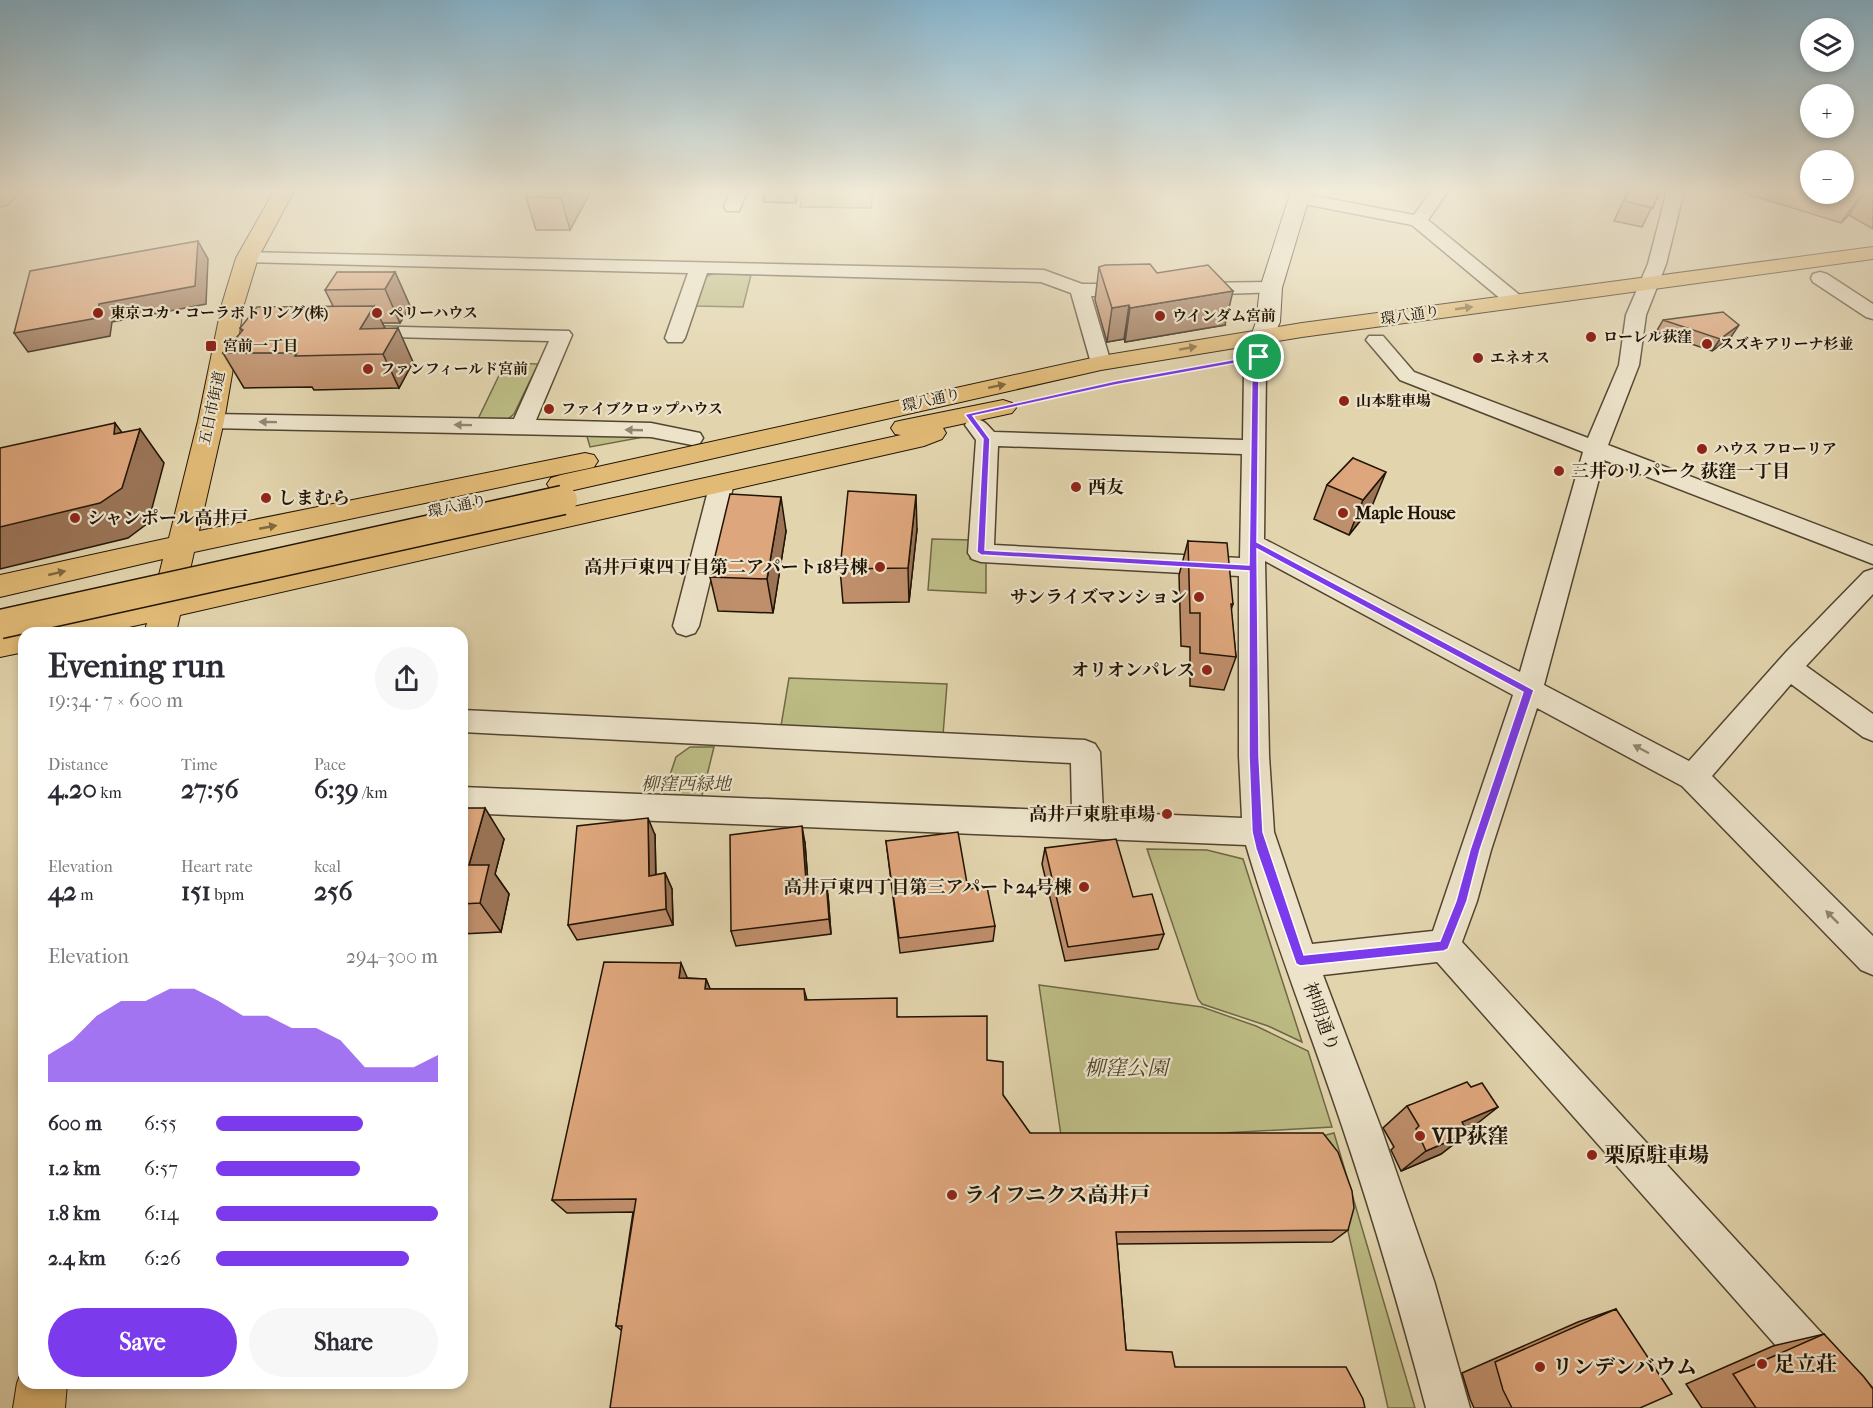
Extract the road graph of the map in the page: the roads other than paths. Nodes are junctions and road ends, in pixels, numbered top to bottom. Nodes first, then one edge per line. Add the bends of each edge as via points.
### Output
1 (1281, 257) edge
2 (1461, 257) edge
3 (1660, 257) edge
4 (1852, 257) edge
5 (247, 258) joint
6 (699, 268) junction
7 (1873, 270) edge
8 (1820, 278) junction
9 (1271, 288) junction
10 (1176, 289) edge
11 (1080, 290) junction
12 (1152, 290) edge
13 (1644, 293) junction
14 (1515, 301) junction
15 (1873, 313) edge
16 (339, 332) edge
17 (675, 338) dead end
18 (1376, 340) junction
19 (1261, 346) junction
20 (1101, 363) junction
21 (1115, 383) dead end
22 (1025, 403) dead end
23 (954, 411) junction
24 (211, 421) junction
25 (522, 426) junction
26 (692, 438) junction
27 (987, 439) junction
28 (1255, 447) junction
29 (1595, 449) junction
30 (722, 483) junction
31 (562, 492) junction
32 (180, 545) junction
33 (1873, 555) edge
34 (1253, 556) junction
35 (1873, 578) edge
36 (0, 586) edge
37 (0, 606) edge
38 (163, 620) edge
39 (0, 624) edge
40 (686, 626) dead end
41 (103, 627) edge
42 (18, 641) edge
43 (0, 645) edge
44 (1789, 668) junction
45 (1529, 690) junction
46 (468, 721) edge
47 (1873, 729) edge
48 (1693, 777) junction
49 (468, 800) edge
50 (1088, 825) junction
51 (1258, 832) junction
52 (1444, 946) junction
53 (1873, 959) edge
54 (1300, 961) junction
55 (41, 1389) edge
56 (39, 1408) edge
57 (1448, 1408) edge
58 (1860, 1408) edge

1 - 9 street, 神明通り
2 - 14 street
3 - 13 street
4 - 13 main road, 環八通り
5 - 6 street
5 - 24 main road, 五日市街道 via 233,304 237,334
6 - 11 street via 1044,276
6 - 17 street
7 - 8 main road, 環八通り
8 - 13 main road, 環八通り
8 - 15 street
9 - 10 street
9 - 19 street, 神明通り via 1269,322
11 - 12 street
11 - 20 street
13 - 14 main road, 環八通り
13 - 18 main road, 環八通り
13 - 29 street via 1629,365
19 -> 14 main road, 環八通り
16 - 25 street via 562,335
18 - 19 main road, 環八通り
18 - 29 street via 1407,376
20 -> 19 main road, 環八通り
19 - 21 main road, 環八通り
19 - 28 street, 神明通り via 1255,370
23 -> 20 main road, 環八通り
22 - 23 main road, 環八通り
23 - 26 main road via 862,403
23 - 27 street
23 - 30 main road via 924,438
23 - 31 main road, 環八通り via 788,450
25 -> 24 street
24 - 32 main road, 五日市街道
26 -> 25 street via 651,430
32 -> 26 main road
27 - 28 street
27 - 34 street via 981,552
28 - 34 street, 神明通り
29 - 33 street
29 - 45 street
30 - 38 main road
30 - 40 street
31 - 37 main road, 環八通り
31 - 39 main road, 環八通り, bridge
36 -> 32 main road
32 - 38 main road, 五日市街道
34 - 45 street
34 - 51 street, 神明通り
35 - 44 street
38 - 41 main road
42 - 43 main road
44 - 47 street
44 - 48 street
48 -> 45 street
45 - 52 street
46 - 50 street via 1085,752
53 -> 48 street
49 - 50 street
50 - 51 street
51 - 54 street, 神明通り
52 - 54 street
52 - 58 street
54 - 57 street, 神明通り via 1413,1281
55 - 56 main road

